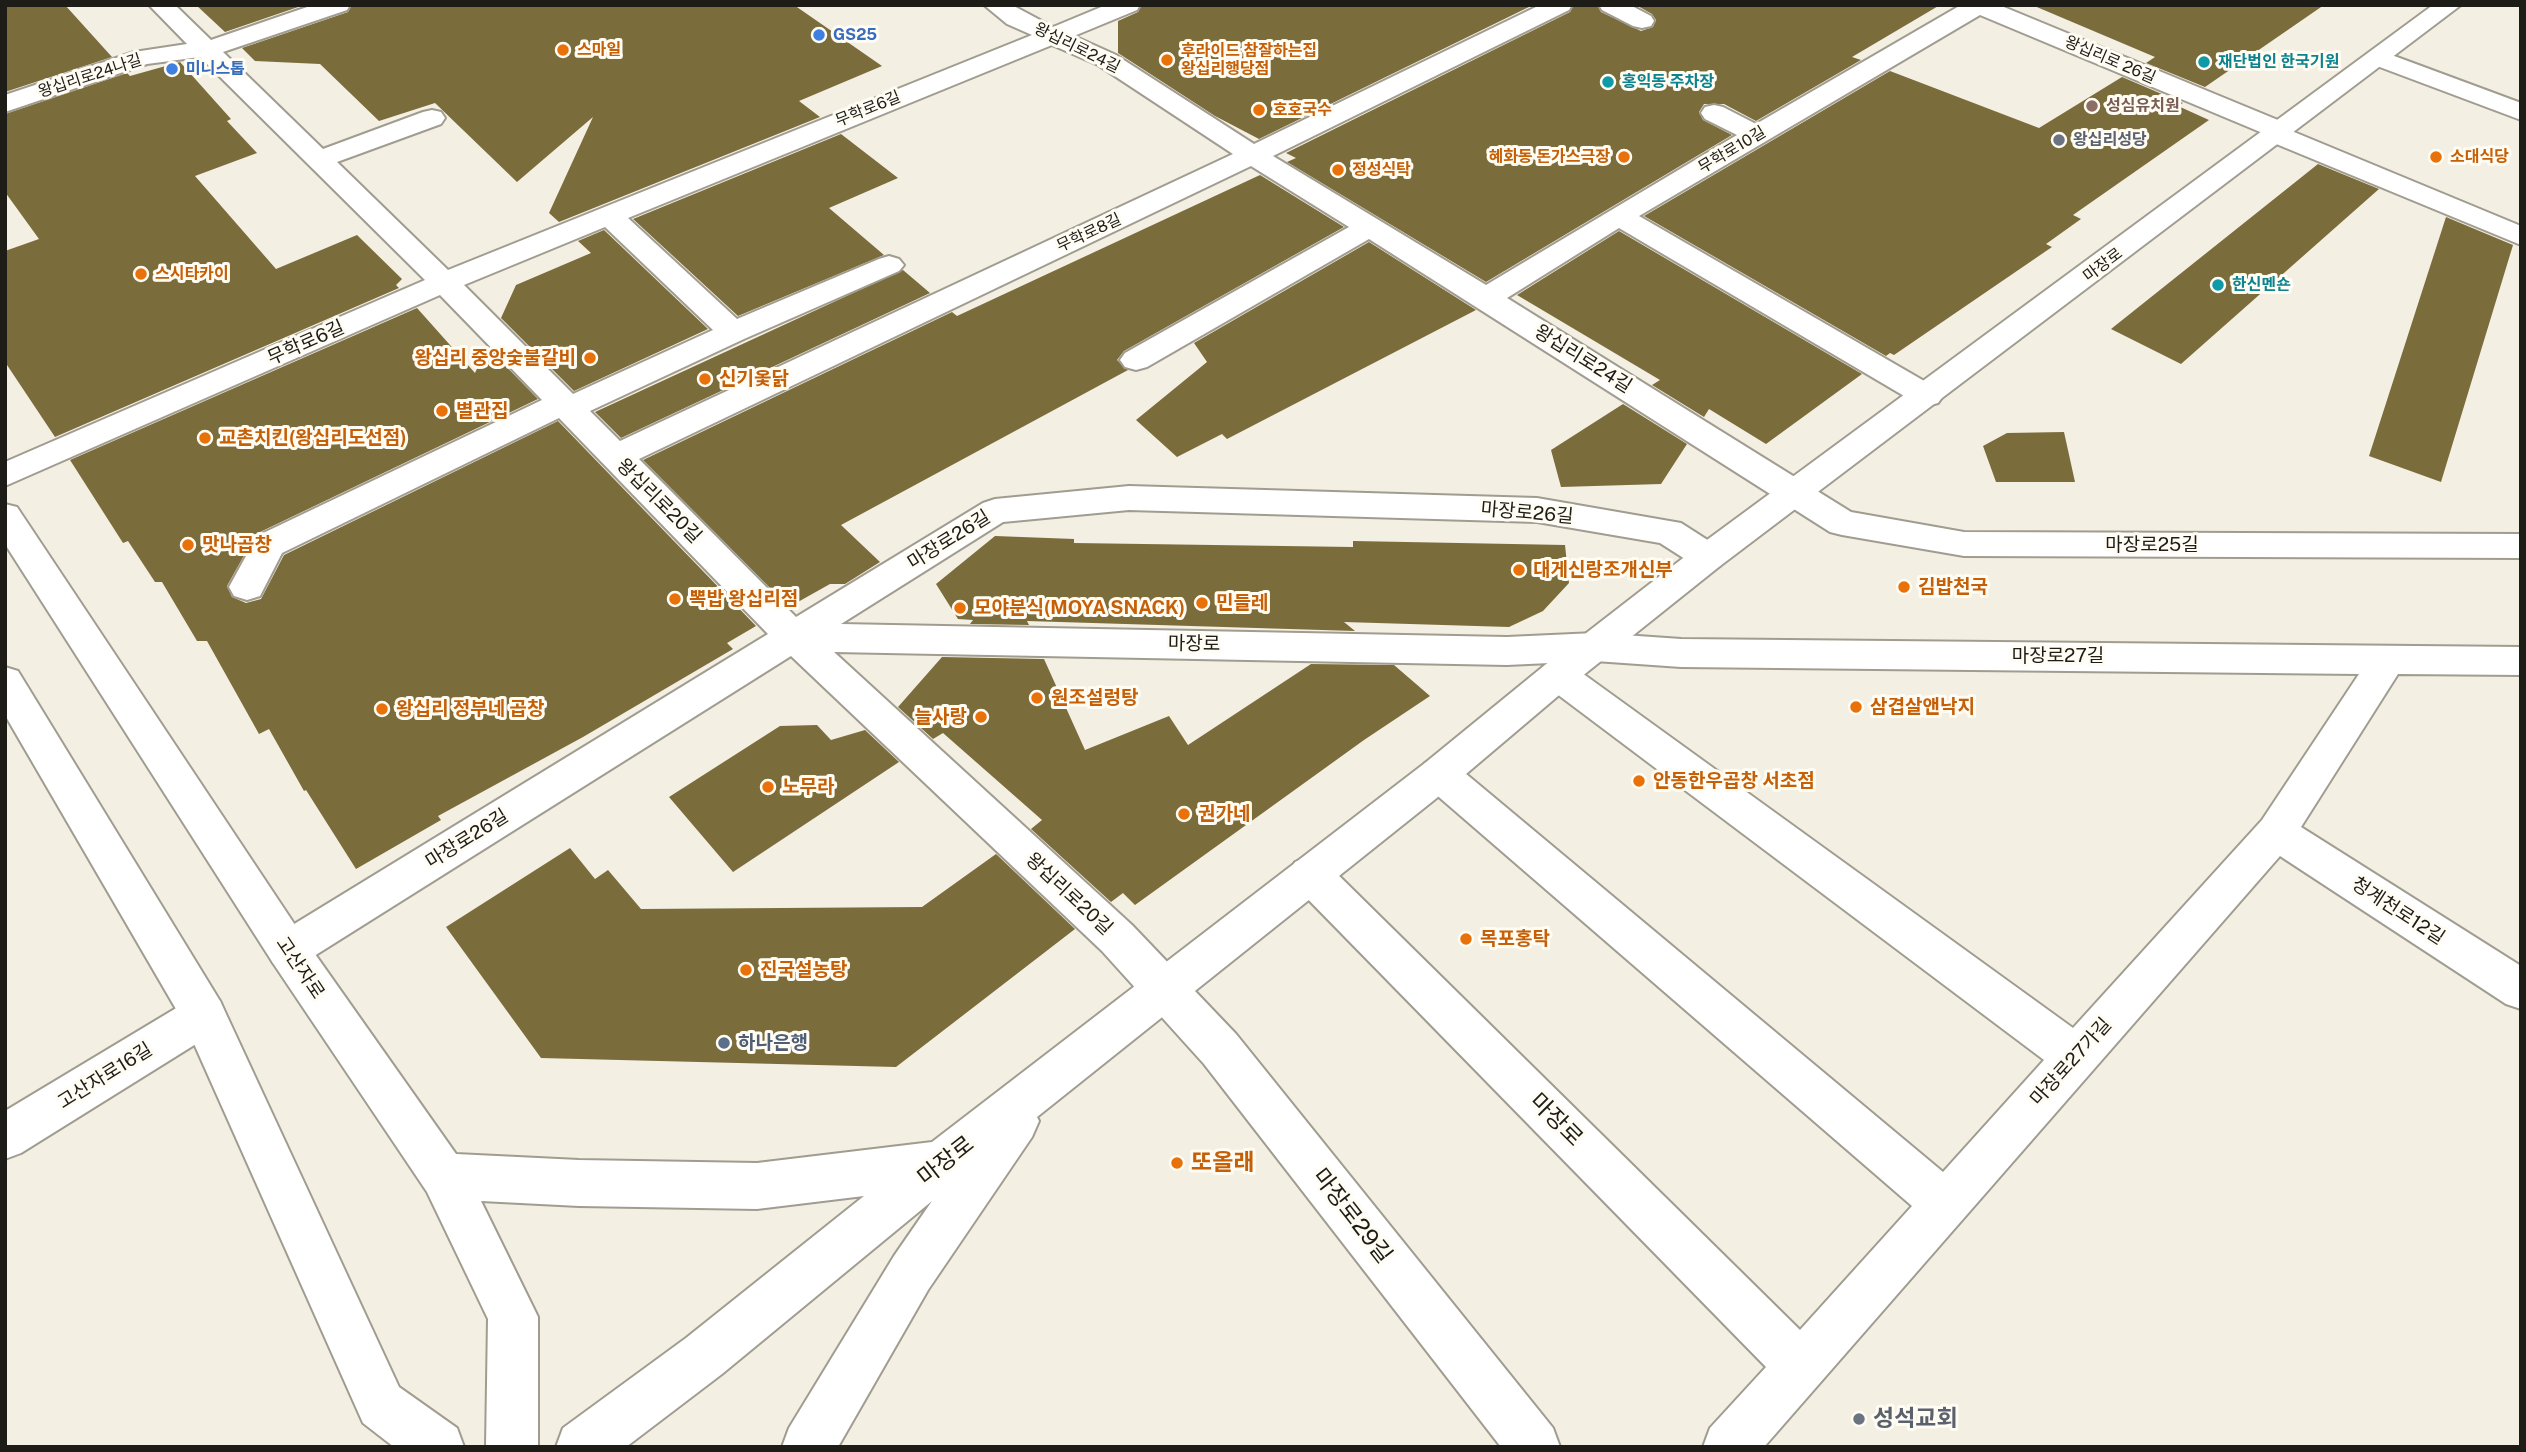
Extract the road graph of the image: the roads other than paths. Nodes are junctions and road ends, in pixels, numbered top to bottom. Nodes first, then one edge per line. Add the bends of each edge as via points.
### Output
1 (161, 5) edge
2 (338, 5) edge
3 (996, 5) edge
4 (1128, 5) edge
5 (1560, 5) edge
6 (1611, 5) edge
7 (1978, 5) edge
8 (2449, 5) edge
9 (2059, 12) dead end
10 (1642, 21) dead end
11 (2035, 29) junction
12 (1053, 35) junction
13 (207, 49) junction
14 (2378, 58) junction
15 (5, 104) edge
16 (1714, 113) dead end
17 (2521, 113) edge
18 (432, 118) dead end
19 (2279, 133) junction
20 (1757, 135) junction
21 (1252, 155) junction
22 (320, 159) junction
23 (609, 215) junction
24 (1619, 216) junction
25 (1370, 228) junction
26 (2521, 236) edge
27 (889, 265) dead end
28 (444, 282) junction
29 (1486, 299) junction
30 (733, 332) junction
31 (1136, 360) dead end
32 (1927, 396) junction
33 (566, 406) junction
34 (615, 457) junction
35 (5, 475) edge
36 (1794, 492) junction
37 (5, 516) edge
38 (2520, 541) edge
39 (1708, 557) junction
40 (247, 587) dead end
41 (794, 637) junction
42 (1595, 647) junction
43 (2388, 659) junction
44 (2521, 661) edge
45 (1558, 675) junction
46 (5, 681) edge
47 (1439, 774) junction
48 (2276, 832) junction
49 (1310, 874) junction
50 (288, 950) junction
51 (1165, 990) junction
52 (2521, 990) edge
53 (204, 1015) junction
54 (2075, 1056) junction
55 (1035, 1092) junction
56 (5, 1137) edge
57 (941, 1164) junction
58 (444, 1176) junction
59 (1945, 1204) junction
60 (1800, 1366) junction
61 (438, 1447) edge
62 (512, 1447) edge
63 (582, 1447) edge
64 (808, 1447) edge
65 (1534, 1447) edge
66 (1729, 1447) edge

1 - 13 street, 왕십리로20길
2 - 13 street, 왕십리로24나길
3 - 12 street, 왕십리로24길
4 - 12 street, 무학로6길
5 - 21 street, 무학로8길
6 - 10 street
7 - 11 street, 왕십리로 26길
7 - 20 street, 무학로10길
8 - 14 street, 마장로
9 - 11 street
11 - 19 street, 왕십리로 26길
12 - 21 street, 왕십리로24길 via 1107,60
12 - 23 street, 무학로6길
13 - 15 street, 왕십리로24나길 via 144,57
13 - 22 street, 왕십리로20길
14 - 17 street
14 - 19 street, 마장로
16 - 20 street
18 - 22 street
19 - 26 street
19 - 32 street, 마장로
20 - 24 street, 무학로10길
21 - 25 street, 왕십리로24길
21 - 34 street, 무학로8길
22 - 28 street, 왕십리로20길
23 - 28 street, 무학로6길
23 - 30 street
24 - 29 street, 무학로10길
24 - 32 street
25 - 29 street, 왕십리로24길
25 - 31 street
27 - 30 street
28 - 33 street, 왕십리로20길
28 - 35 street, 무학로6길
29 - 36 street, 왕십리로24길
30 - 33 street
32 - 36 street, 마장로
33 - 34 street, 왕십리로20길
33 - 40 street via 269,545
34 - 41 street, 왕십리로20길
36 - 38 street, 마장로25길 via 1842,523 1964,544
36 - 39 street, 마장로
37 - 50 street, 고산자로
39 - 41 street, 마장로26길 via 1669,532 1537,510 1129,498 995,511
39 - 42 street, 마장로
41 - 42 street, 마장로 via 1507,651
41 - 50 street, 마장로26길
41 - 51 street, 왕십리로20길 via 1117,938
42 - 43 street, 마장로27길 via 1681,653
42 - 45 street, 마장로
43 - 44 street, 마장로27길
43 - 48 street, 마장로27가길
45 - 47 street, 마장로
45 - 54 street
46 - 53 street
47 - 49 street, 마장로
47 - 59 street
48 - 52 street, 청계천로12길
48 - 54 street, 마장로27가길
49 - 51 street, 마장로
49 - 60 street, 마장로
50 - 58 street, 고산자로
51 - 55 street, 마장로
51 - 65 street, 마장로29길 via 1220,1049
53 - 56 street, 고산자로16길
53 - 61 street via 381,1405
54 - 59 street, 마장로27가길
55 - 57 street, 마장로
55 - 64 street via 911,1273
57 - 58 street via 757,1186
57 - 63 street, 마장로 via 704,1356
58 - 62 street, 고산자로 via 513,1317
59 - 60 street, 마장로27가길
60 - 66 street, 마장로27가길

